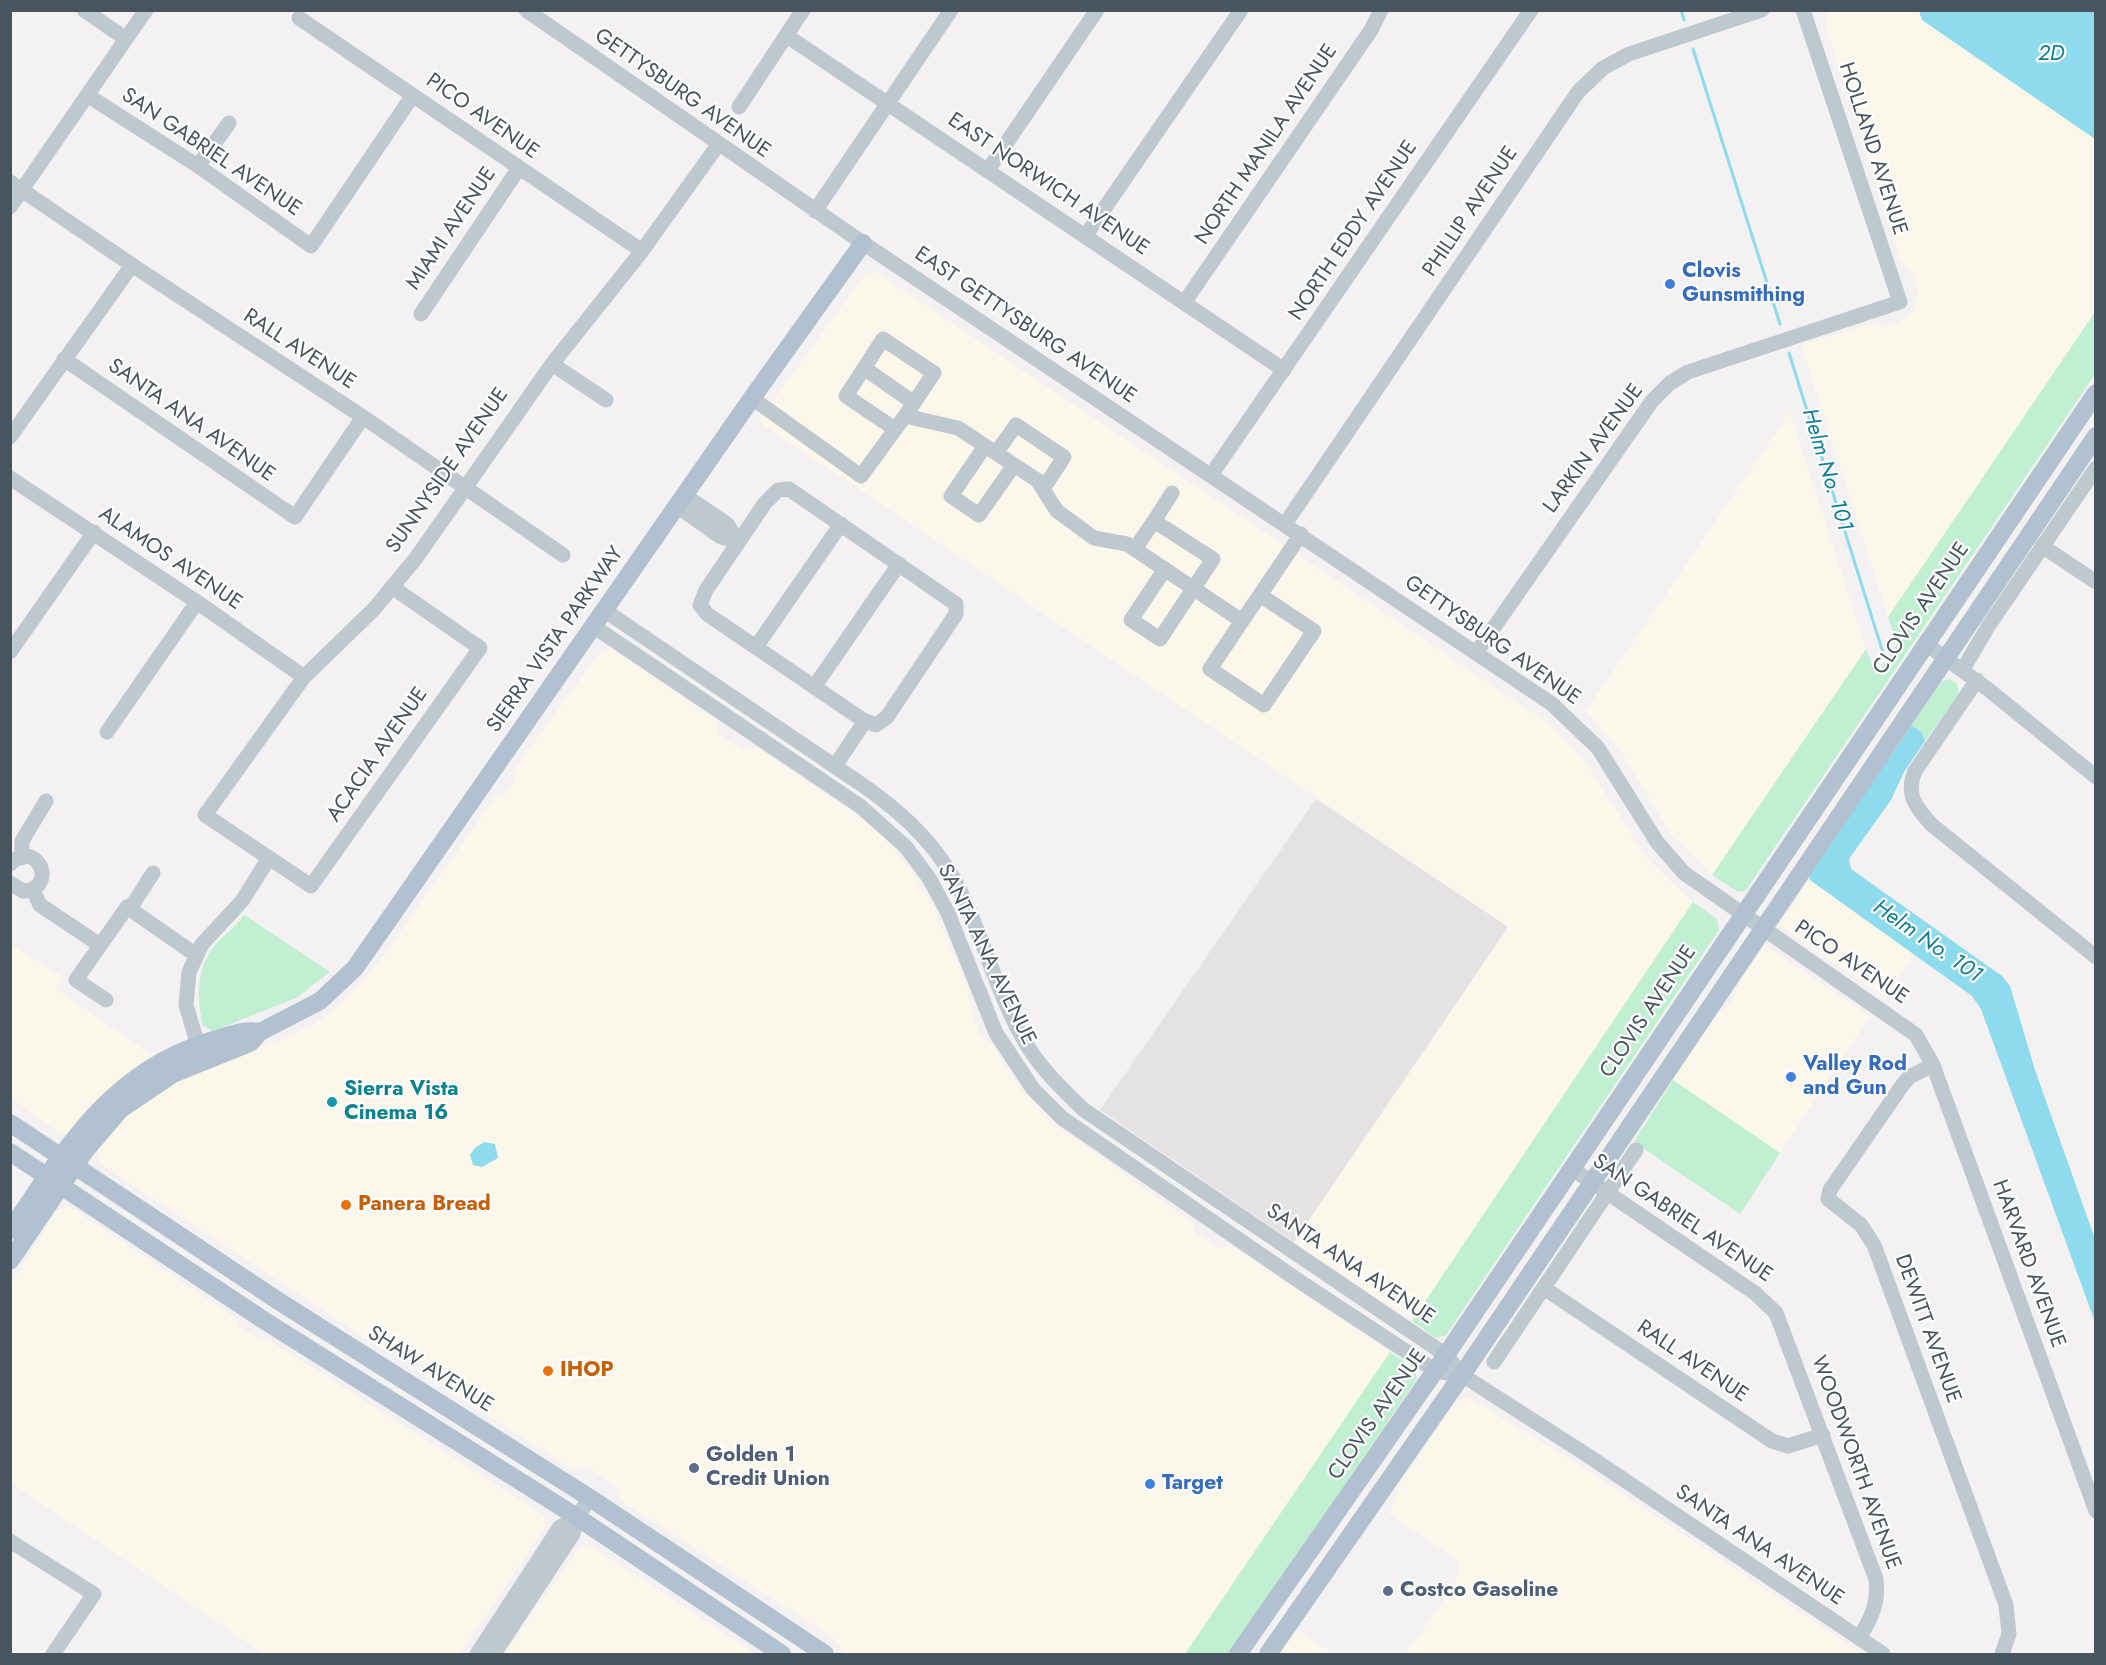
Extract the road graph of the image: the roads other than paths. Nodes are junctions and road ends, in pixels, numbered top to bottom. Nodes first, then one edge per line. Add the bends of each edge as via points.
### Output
1 (84, 10) edge
2 (146, 10) edge
3 (526, 10) edge
4 (803, 10) edge
5 (951, 10) edge
6 (1097, 10) edge
7 (1241, 10) edge
8 (1381, 10) edge
9 (1531, 10) edge
10 (1762, 10) edge
11 (1803, 10) edge
12 (299, 18) dead end
13 (787, 36) junction
14 (126, 39) junction
15 (87, 95) junction
16 (413, 95) junction
17 (888, 103) junction
18 (739, 107) dead end
19 (229, 123) dead end
20 (718, 145) junction
21 (198, 166) junction
22 (519, 168) junction
23 (988, 170) junction
24 (16, 186) edge
25 (10, 207) edge
26 (815, 211) junction
27 (1086, 235) junction
28 (863, 243) junction
29 (642, 251) junction
30 (132, 266) junction
31 (1900, 302) joint
32 (1185, 303) junction
33 (421, 314) dead end
34 (64, 359) junction
35 (552, 364) junction
36 (864, 368) junction
37 (1284, 370) junction
38 (2096, 393) edge
39 (752, 398) junction
40 (606, 400) dead end
41 (914, 403) junction
42 (905, 416) junction
43 (363, 417) junction
44 (895, 429) junction
45 (2096, 436) edge
46 (10, 437) edge
47 (991, 450) junction
48 (1014, 465) junction
49 (2096, 468) edge
50 (1211, 475) junction
51 (10, 478) edge
52 (464, 489) junction
53 (1043, 489) junction
54 (1172, 493) dead end
55 (681, 501) junction
56 (1154, 520) junction
57 (841, 524) junction
58 (1285, 524) junction
59 (94, 532) junction
60 (1301, 534) junction
61 (738, 542) junction
62 (2042, 546) junction
63 (1135, 549) junction
64 (563, 555) dead end
65 (899, 564) junction
66 (1165, 569) junction
67 (2096, 582) edge
68 (393, 587) junction
69 (1193, 589) junction
70 (1260, 595) junction
71 (197, 602) junction
72 (604, 610) junction
73 (1242, 621) junction
74 (593, 626) junction
75 (1926, 644) junction
76 (756, 647) junction
77 (10, 652) edge
78 (1476, 653) junction
79 (1945, 657) junction
80 (1963, 669) junction
81 (304, 677) junction
82 (1977, 680) junction
83 (814, 687) junction
84 (865, 721) junction
85 (107, 732) dead end
86 (835, 766) junction
87 (2096, 777) edge
88 (46, 801) dead end
89 (269, 858) junction
90 (16, 860) edge
91 (153, 873) dead end
92 (10, 883) edge
93 (33, 890) junction
94 (127, 907) junction
95 (1742, 915) junction
96 (1761, 928) junction
97 (100, 945) junction
98 (196, 955) junction
99 (2096, 957) edge
100 (106, 1000) dead end
101 (260, 1032) junction
102 (1916, 1035) joint
103 (198, 1045) junction
104 (1933, 1065) junction
105 (121, 1109) junction
106 (10, 1123) edge
107 (1636, 1150) dead end
108 (10, 1152) edge
109 (68, 1161) junction
110 (1571, 1168) junction
111 (55, 1181) junction
112 (1591, 1182) junction
113 (1607, 1193) junction
114 (10, 1231) edge
115 (10, 1261) edge
116 (1544, 1288) junction
117 (1768, 1303) joint
118 (256, 1315) junction
119 (1446, 1355) junction
120 (1494, 1362) dead end
121 (378, 1365) junction
122 (1436, 1371) junction
123 (1462, 1375) junction
124 (1823, 1435) junction
125 (590, 1498) junction
126 (2096, 1511) edge
127 (577, 1517) junction
128 (10, 1541) edge
129 (1859, 1638) junction
130 (53, 1654) edge
131 (477, 1654) edge
132 (494, 1654) edge
133 (782, 1654) edge
134 (825, 1654) edge
135 (1238, 1654) edge
136 (1268, 1654) edge
137 (1883, 1654) edge
138 (2002, 1654) edge

1 - 14 street
2 - 14 street
3 - 20 street, GETTYSBURG AVENUE
4 - 13 street
5 - 17 street
6 - 23 street
7 - 27 street
8 - 32 street, NORTH MANILA AVENUE
9 - 37 street, NORTH EDDY AVENUE
10 - 58 street, PHILLIP AVENUE via 1629,54 1603,68 1578,92
11 - 31 street, HOLLAND AVENUE
12 - 16 street, PICO AVENUE
13 - 17 street, EAST NORWICH AVENUE
13 - 18 street
14 - 15 street
15 - 21 street, SAN GABRIEL AVENUE
15 - 24 street
16 - 21 street, SAN GABRIEL AVENUE via 311,246
16 - 22 street, PICO AVENUE
17 - 23 street, EAST NORWICH AVENUE
17 - 26 street
19 - 21 street
20 - 26 street, GETTYSBURG AVENUE
20 - 29 street, SUNNYSIDE AVENUE
22 - 29 street, PICO AVENUE
22 - 33 street, MIAMI AVENUE
23 - 27 street, EAST NORWICH AVENUE
24 - 25 street
24 - 30 street, RALL AVENUE
26 - 28 street, EAST GETTYSBURG AVENUE
27 - 32 street, EAST NORWICH AVENUE
28 - 39 main road, SIERRA VISTA PARKWAY
28 - 50 street, EAST GETTYSBURG AVENUE
29 - 35 street, SUNNYSIDE AVENUE
30 - 34 street
30 - 43 street, RALL AVENUE
31 - 78 street, LARKIN AVENUE via 1688,372 1670,383 1652,401
32 - 37 street, EAST NORWICH AVENUE
34 - 43 street, SANTA ANA AVENUE via 295,517
34 - 46 street
35 - 40 street
35 - 52 street, SUNNYSIDE AVENUE
36 - 41 street
36 - 41 street via 883,339 934,373
36 - 44 street via 846,396
37 - 50 street, NORTH EDDY AVENUE
38 - 75 main road, CLOVIS AVENUE
39 - 44 street via 861,476
39 - 55 main road, SIERRA VISTA PARKWAY
41 - 42 street
42 - 44 street
42 - 47 street via 958,428
43 - 52 street, RALL AVENUE
45 - 79 main road
47 - 48 street
47 - 48 street via 951,496 979,515
47 - 53 street via 1016,425 1064,457
48 - 53 street via 1037,480
49 - 62 street
50 - 58 street, GETTYSBURG AVENUE
51 - 59 street, ALAMOS AVENUE
52 - 64 street, RALL AVENUE
52 - 68 street, SUNNYSIDE AVENUE
53 - 63 street via 1057,511 1094,538
54 - 56 street
55 - 61 street via 719,536
55 - 72 main road, SIERRA VISTA PARKWAY
56 - 63 street
56 - 69 street via 1213,560
57 - 61 street via 789,489 778,490
57 - 65 street
57 - 76 street
58 - 60 street, GETTYSBURG AVENUE
59 - 71 street, ALAMOS AVENUE
59 - 77 street
60 - 70 street
60 - 78 street, GETTYSBURG AVENUE
61 - 76 street via 700,605
62 - 67 street
62 - 80 street
63 - 66 street
65 - 83 street
65 - 84 street via 956,603 956,614 887,717 876,725
66 - 69 street
66 - 69 street via 1131,620 1160,639
68 - 81 street, SUNNYSIDE AVENUE
68 - 89 street, ACACIA AVENUE via 480,648 311,886
69 - 73 street
70 - 73 street
70 - 73 street via 1314,631 1264,705 1210,669
71 - 81 street, ALAMOS AVENUE
71 - 85 street
72 - 74 main road, SIERRA VISTA PARKWAY
72 - 86 street, SANTA ANA AVENUE
74 - 101 main road, SIERRA VISTA PARKWAY via 355,968 320,1001
74 - 122 street, SANTA ANA AVENUE via 860,806 906,847 948,913 996,1033 1033,1089 1062,1118
75 - 79 street
75 - 95 main road, CLOVIS AVENUE
76 - 83 street
78 - 95 street, GETTYSBURG AVENUE via 1552,704 1586,735 1611,766 1645,825 1671,859 1700,886
79 - 80 street
79 - 96 main road
80 - 82 street
81 - 89 street, SUNNYSIDE AVENUE via 205,815
82 - 87 street
82 - 99 street via 1915,771 1910,783 1914,803 1932,825
83 - 84 street
84 - 86 street
86 - 119 street, SANTA ANA AVENUE via 891,804 939,855 967,906 1020,1034 1063,1091 1105,1126
88 - 90 street via 22,841
89 - 98 street via 242,901
90 - 93 street via 34,858 42,867 41,882
91 - 94 street
92 - 93 street via 23,891
93 - 97 street via 40,905
94 - 97 street
94 - 98 street
95 - 96 street, GETTYSBURG AVENUE
95 - 110 main road, CLOVIS AVENUE
96 - 102 street, PICO AVENUE
96 - 112 main road
97 - 100 street via 76,980
98 - 103 street via 189,972 186,1005
101 - 103 main road, SIERRA VISTA PARKWAY via 246,1030
101 - 105 main road, SIERRA VISTA PARKWAY via 250,1043 158,1082
102 - 104 street, HARVARD AVENUE
103 - 105 main road via 192,1056 145,1081
103 - 109 main road, SIERRA VISTA PARKWAY via 129,1081 98,1110
104 - 126 street, HARVARD AVENUE
104 - 138 street, DEWITT AVENUE via 1909,1077 1901,1087 1830,1190 1828,1199 1861,1225 1874,1245 2006,1605 2009,1634
105 - 109 main road, SIERRA VISTA PARKWAY
106 - 109 main road, SHAW AVENUE
107 - 113 street
108 - 111 main road
109 - 111 main road
109 - 121 main road, SHAW AVENUE
110 - 112 street, SAN GABRIEL AVENUE
110 - 119 main road, CLOVIS AVENUE
111 - 114 main road
111 - 115 main road
111 - 118 main road
112 - 113 street, SAN GABRIEL AVENUE
112 - 123 main road
113 - 116 street
113 - 117 street, SAN GABRIEL AVENUE
116 - 120 street
116 - 124 street, RALL AVENUE via 1772,1441 1788,1446
117 - 124 street, WOODWORTH AVENUE via 1782,1325
118 - 121 main road via 276,1314 334,1350
118 - 127 main road
119 - 122 main road, CLOVIS AVENUE
119 - 123 street, SANTA ANA AVENUE
121 - 125 main road, SHAW AVENUE
122 - 123 street, SANTA ANA AVENUE
122 - 135 main road, CLOVIS AVENUE
123 - 129 street, SANTA ANA AVENUE
123 - 136 main road
124 - 129 street, WOODWORTH AVENUE via 1876,1579 1874,1613
125 - 127 street
125 - 134 main road, SHAW AVENUE
127 - 131 street via 559,1528
127 - 132 street via 573,1534
127 - 133 main road
128 - 130 street via 94,1594
129 - 137 street, SANTA ANA AVENUE

